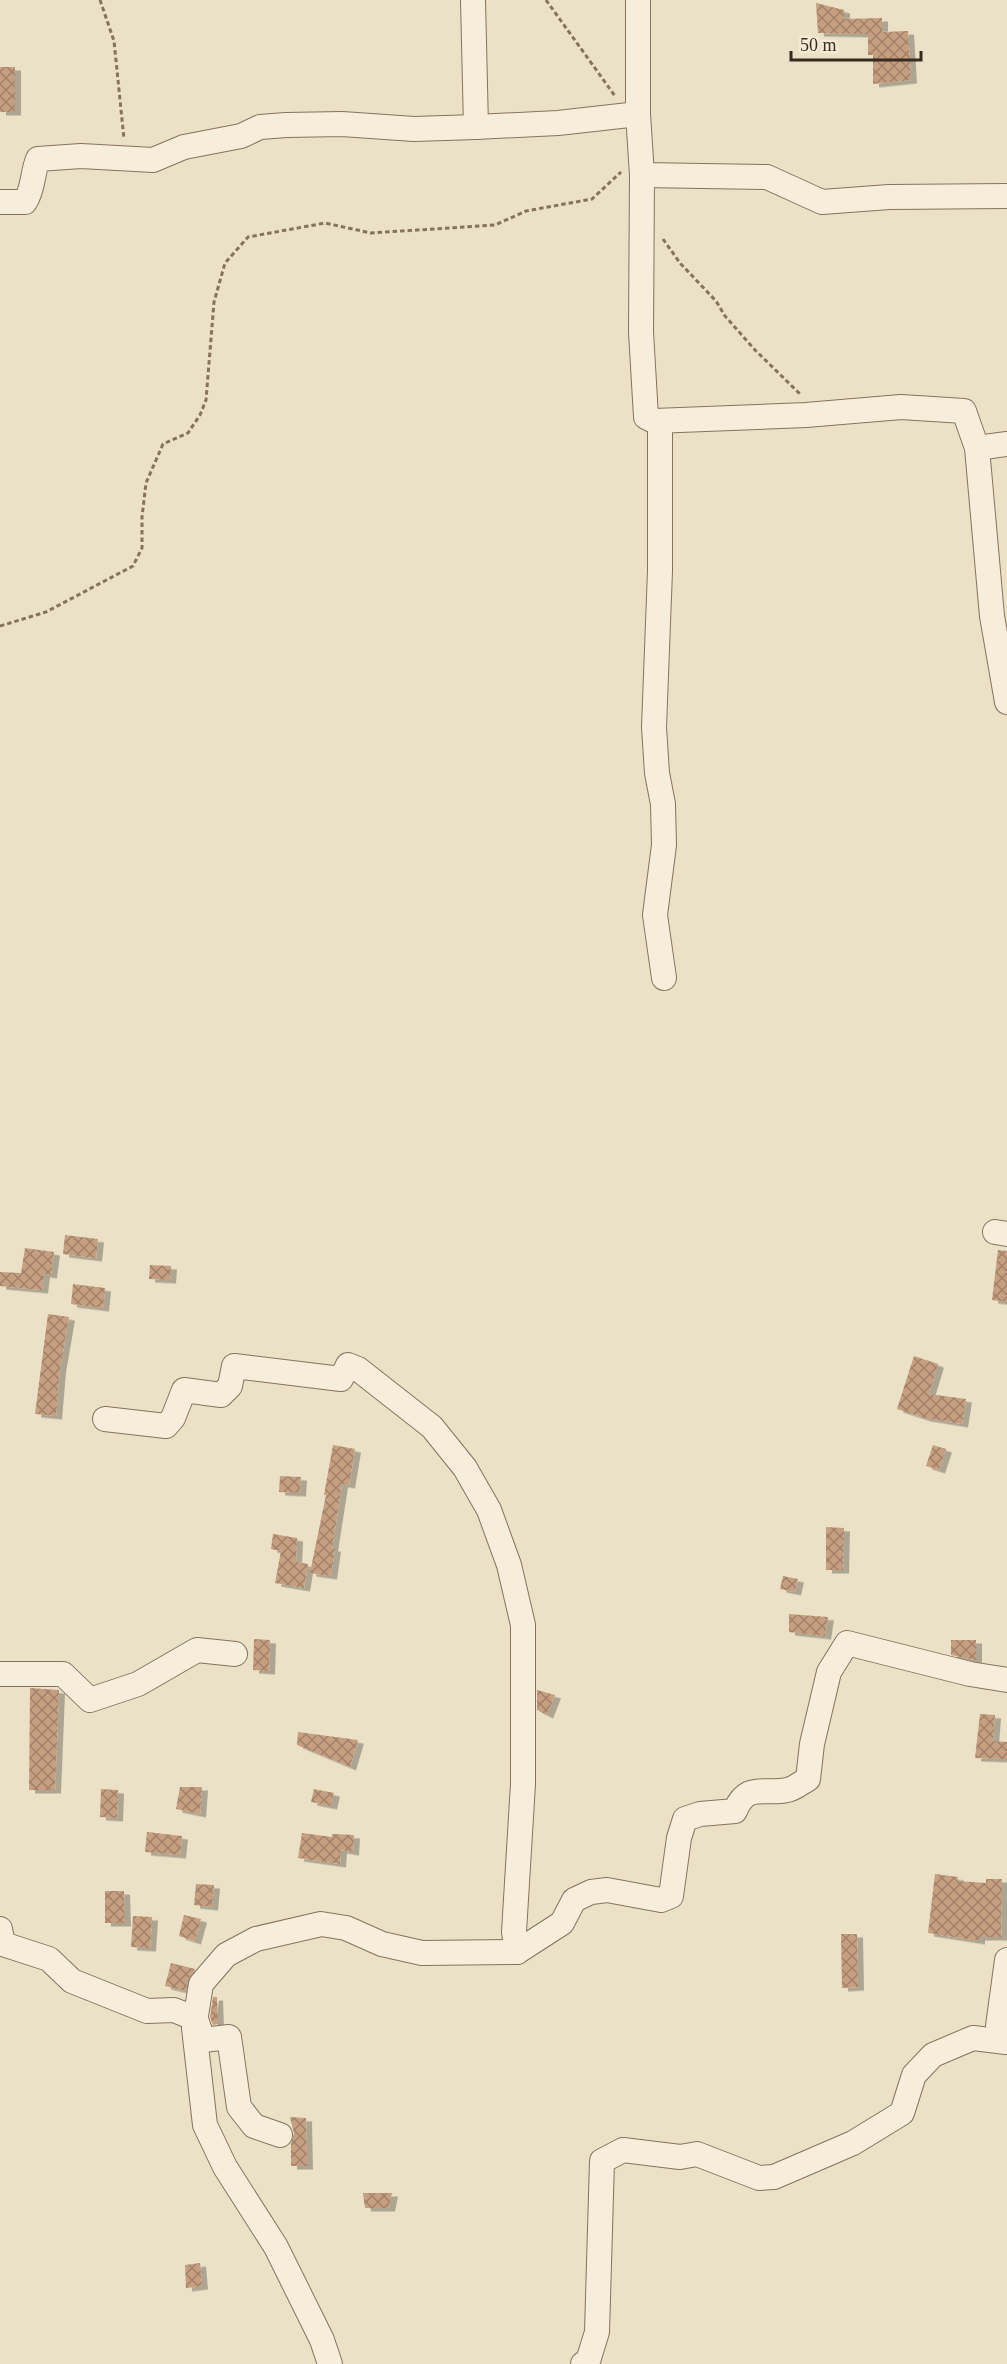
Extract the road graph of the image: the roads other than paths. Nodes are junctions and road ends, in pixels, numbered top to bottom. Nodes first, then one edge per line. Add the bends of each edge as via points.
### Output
1 (473, 0) edge
2 (638, 0) edge
3 (638, 114) junction
4 (476, 127) junction
5 (633, 173) junction
6 (1007, 196) edge
7 (0, 202) edge
8 (660, 421) junction
9 (1007, 444) edge
10 (977, 448) junction
11 (1007, 702) edge
12 (664, 978) dead end
13 (105, 1419) dead end
14 (235, 1654) dead end
15 (0, 1674) edge
16 (1007, 1680) edge
17 (0, 1929) edge
18 (518, 1952) junction
19 (1007, 1960) edge
20 (196, 2019) junction
21 (1007, 2042) edge
22 (280, 2135) dead end
23 (330, 2364) edge
24 (583, 2364) edge

1 - 4 street
2 - 3 street
3 - 4 street
3 - 5 street
4 - 7 street via 260,127 241,136 184,147 153,160 81,156 38,159 32,192 26,201
5 - 6 street via 767,177 822,202
5 - 8 street via 641,207 646,417
8 - 10 street via 902,407 964,411
8 - 12 street via 654,727 664,845 655,915
9 - 10 street
10 - 11 street via 992,616
13 - 18 street via 166,1426 184,1390 221,1395 230,1386 234,1366 341,1379 348,1365 432,1427 465,1468 489,1510 509,1565 523,1625 523,1784 514,1932
14 - 15 street via 197,1650 138,1683 90,1700 63,1674
16 - 18 street via 847,1643 829,1672 808,1779 789,1790 754,1791 740,1799 735,1811 685,1819 670,1896 661,1900 607,1890 591,1892 574,1900 562,1923
17 - 20 street via 3,1944 49,1959 72,1981 147,2011 174,2010
18 - 20 street via 422,1953 382,1944 346,1928 321,1924 256,1939 226,1955 201,1984
19 - 21 street via 998,2026
20 - 22 street via 203,2040 229,2037 239,2107 255,2126
20 - 23 street via 205,2125 225,2167 276,2247
21 - 24 street via 973,2038 933,2055 914,2075 902,2114 853,2143 774,2178 759,2178 697,2154 680,2157 623,2150 602,2161 597,2332 588,2361

